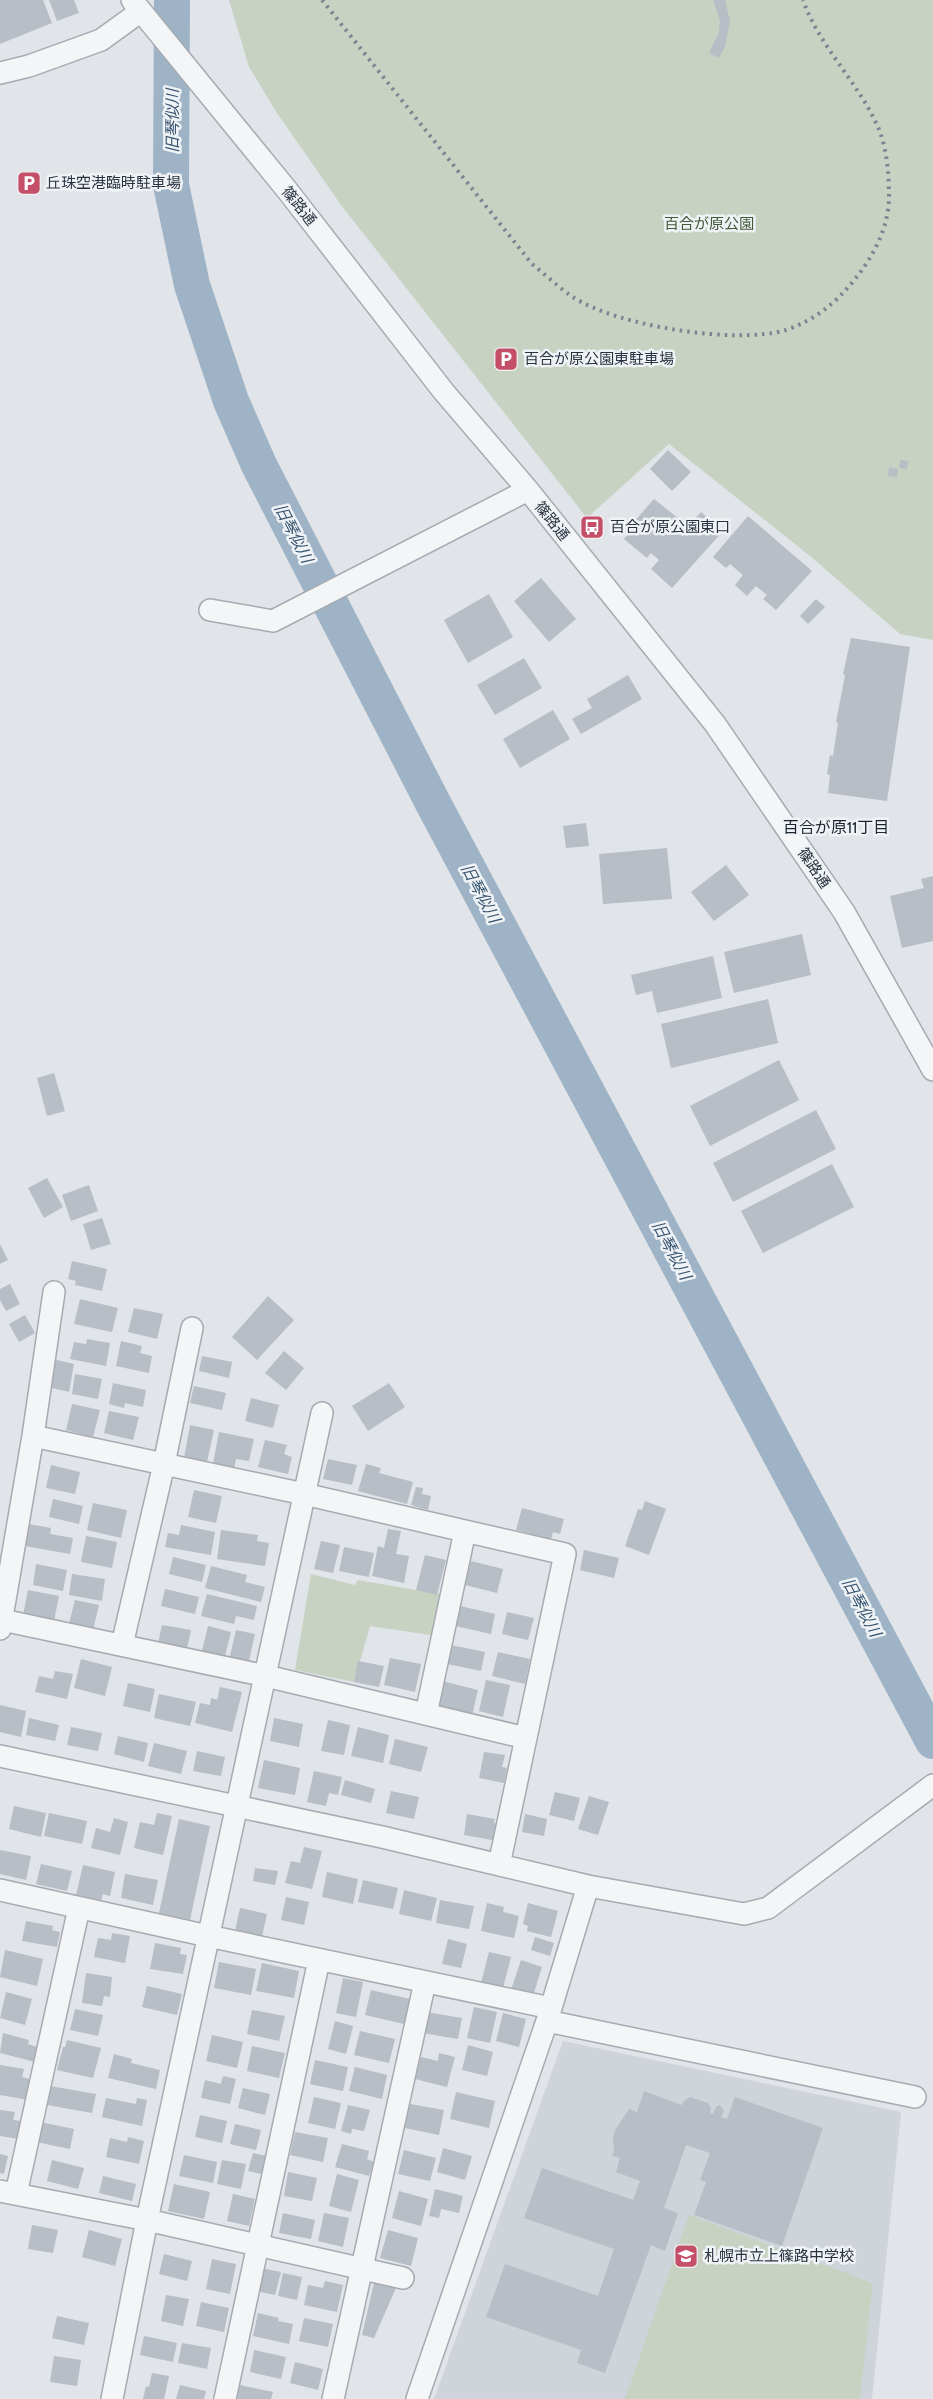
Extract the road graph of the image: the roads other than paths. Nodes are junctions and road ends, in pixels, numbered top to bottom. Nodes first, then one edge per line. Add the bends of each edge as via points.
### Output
1 (140, 9) edge
2 (0, 73) edge
3 (528, 490) junction
4 (210, 610) dead end
5 (933, 1070) edge
6 (54, 1292) dead end
7 (192, 1328) dead end
8 (322, 1413) dead end
9 (34, 1436) junction
10 (164, 1464) junction
11 (304, 1494) junction
12 (465, 1531) junction
13 (1, 1624) edge
14 (122, 1645) junction
15 (266, 1676) junction
16 (426, 1714) junction
17 (526, 1738) junction
18 (0, 1756) edge
19 (933, 1785) edge
20 (236, 1806) junction
21 (499, 1865) junction
22 (588, 1886) junction
23 (0, 1890) edge
24 (79, 1908) junction
25 (208, 1936) junction
26 (319, 1960) junction
27 (425, 1982) junction
28 (549, 2015) junction
29 (915, 2097) dead end
30 (8, 2192) edge
31 (147, 2220) junction
32 (256, 2245) junction
33 (361, 2269) junction
34 (403, 2278) dead end
35 (112, 2399) edge
36 (224, 2399) edge
37 (332, 2399) edge
38 (417, 2399) edge

1 - 2 street via 100,40
1 - 3 street, 篠路通 via 444,392
3 - 4 street via 273,621
3 - 5 street, 篠路通 via 715,724 844,912
6 - 9 street
7 - 10 street
8 - 11 street
9 - 10 street
9 - 13 street
10 - 11 street
10 - 14 street
11 - 12 street
11 - 15 street
12 - 16 street
12 - 17 street via 565,1554
13 - 14 street
14 - 15 street
15 - 16 street
15 - 20 street
16 - 17 street
17 - 21 street
18 - 20 street
19 - 22 street via 768,1908 744,1914
20 - 21 street
20 - 25 street
21 - 22 street
22 - 28 street
23 - 24 street
24 - 25 street
24 - 30 street
25 - 26 street
25 - 31 street
26 - 27 street
26 - 32 street
27 - 28 street
27 - 33 street
28 - 29 street
28 - 38 street
30 - 31 street
31 - 32 street
31 - 35 street
32 - 33 street
32 - 36 street
33 - 34 street
33 - 37 street

